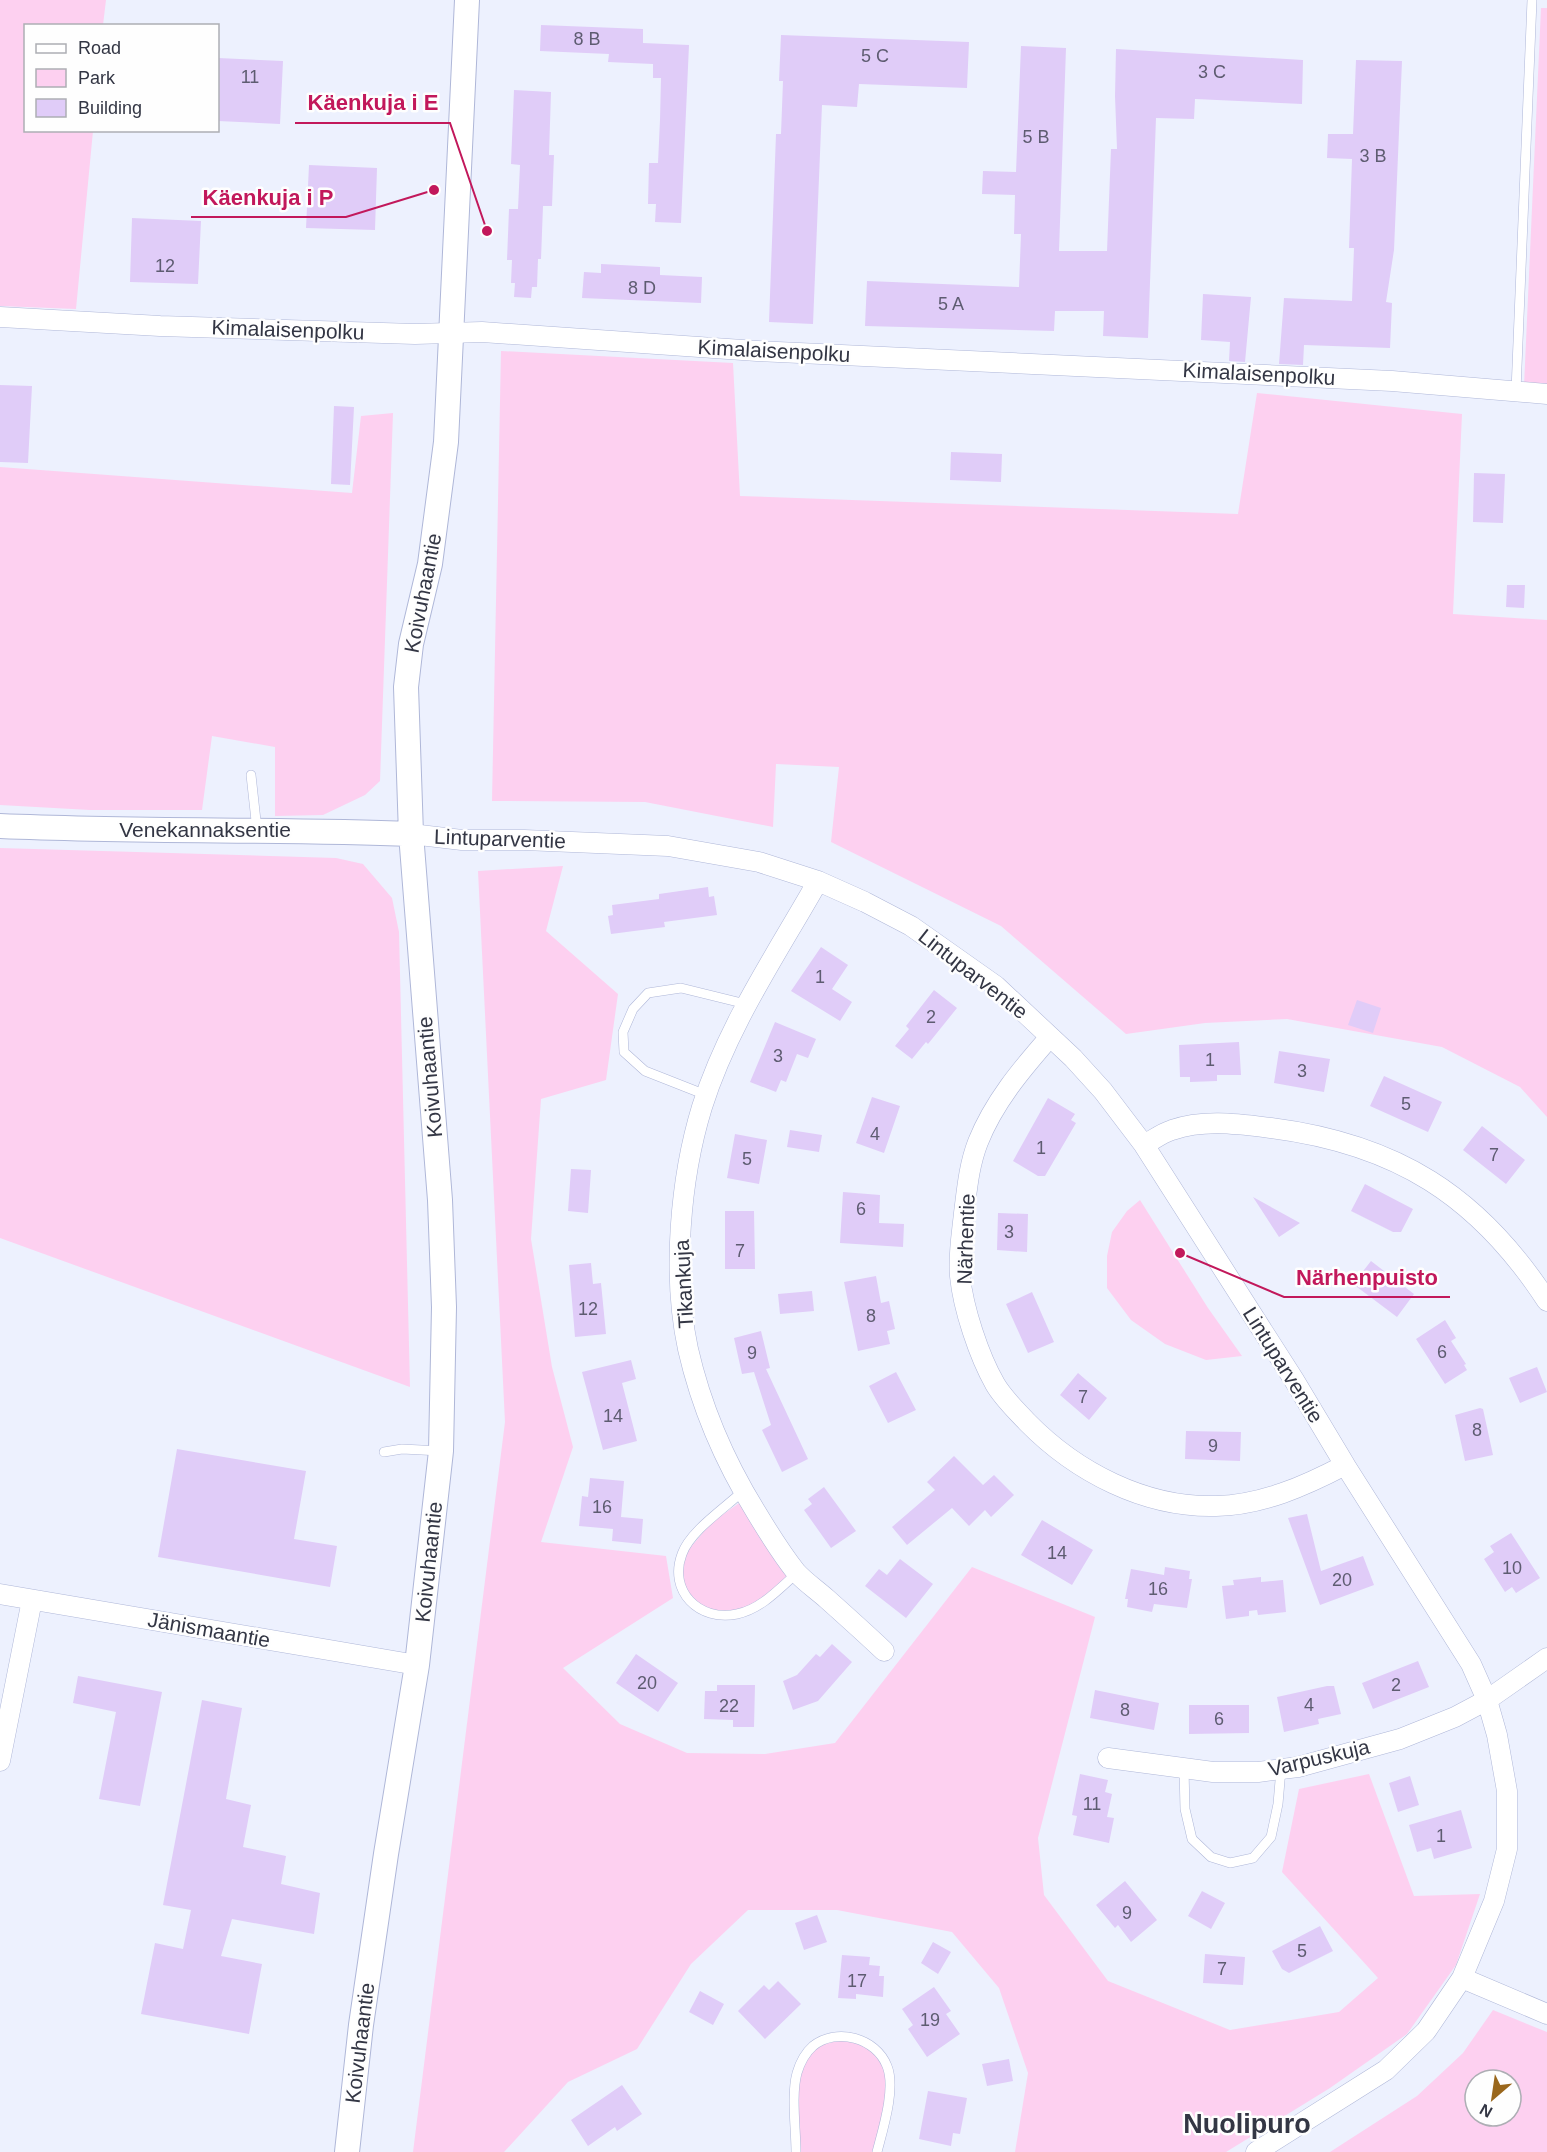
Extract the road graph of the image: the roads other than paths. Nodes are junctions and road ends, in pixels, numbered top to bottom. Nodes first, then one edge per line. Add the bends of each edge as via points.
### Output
1 (467, 0) edge
2 (1532, 0) edge
3 (0, 317) edge
4 (451, 333) junction
5 (1516, 391) junction
6 (1547, 394) edge
7 (251, 775) dead end
8 (0, 826) edge
9 (257, 830) junction
10 (411, 834) junction
11 (818, 881) junction
12 (746, 1004) junction
13 (1049, 1038) junction
14 (707, 1095) junction
15 (1144, 1146) junction
16 (1547, 1301) edge
17 (441, 1451) junction
18 (384, 1452) dead end
19 (1345, 1465) junction
20 (743, 1491) junction
21 (797, 1573) junction
22 (0, 1594) edge
23 (32, 1600) junction
24 (884, 1651) dead end
25 (1547, 1658) edge
26 (417, 1665) junction
27 (1487, 1700) junction
28 (1108, 1758) dead end
29 (0, 1761) edge
30 (1184, 1769) junction
31 (1281, 1769) junction
32 (1462, 1978) junction
33 (1547, 2014) edge
34 (347, 2152) edge
35 (796, 2152) edge
36 (877, 2152) edge
37 (1256, 2152) edge

1 - 4 street, Koivuhaantie
2 - 5 lane
3 - 4 street, Kimalaisenpolku via 160,326
4 - 5 street, Kimalaisenpolku via 1392,381
4 - 10 street, Koivuhaantie via 440,501 406,687
5 - 6 street, Kimalaisenpolku
7 - 9 lane
8 - 9 street, Venekannaksentie
9 - 10 street, Venekannaksentie
10 - 11 street, Lintuparventie via 462,840 668,846 759,862
10 - 17 street, Koivuhaantie via 440,1200 444,1307
11 - 12 street, Tikankuja
11 - 13 street, Lintuparventie via 911,926 949,951 996,987
12 - 14 street, Tikankuja
12 - 14 lane via 681,988 648,993 633,1009 622,1032 624,1052 645,1071
13 - 15 street, Lintuparventie via 1103,1091
13 - 19 street, Närhentie via 999,1100 969,1170 960,1276 968,1316 995,1383 1015,1409 1064,1455 1094,1474 1175,1503 1216,1506 1260,1500
14 - 20 street, Tikankuja via 683,1206 683,1312 688,1348 708,1413
15 - 16 street via 1170,1130 1204,1123 1232,1123 1302,1132 1389,1157 1425,1176 1498,1235
15 - 19 street, Lintuparventie
17 - 18 lane
17 - 26 street, Koivuhaantie
19 - 27 street, Lintuparventie via 1471,1664
20 - 21 street, Tikankuja
20 - 21 lane via 682,1553 680,1588 703,1611 719,1616 738,1614 767,1600
21 - 24 street, Tikankuja
22 - 23 street, Jänismaantie
23 - 26 street, Jänismaantie
23 - 29 street
25 - 27 street, Varpuskuja
26 - 34 street, Koivuhaantie via 361,2025
27 - 31 street, Varpuskuja via 1400,1739
27 - 32 street, Lintuparventie via 1507,1791 1507,1849 1494,1901
28 - 30 street, Varpuskuja
30 - 31 street, Varpuskuja
30 - 31 lane via 1185,1809 1192,1839 1211,1857 1230,1863 1253,1858 1271,1837
32 - 33 street
32 - 37 street, Lintuparventie via 1426,2031 1386,2070
35 - 36 lane via 796,2075 803,2058 814,2045 845,2036 863,2040 877,2049 887,2065 891,2080

